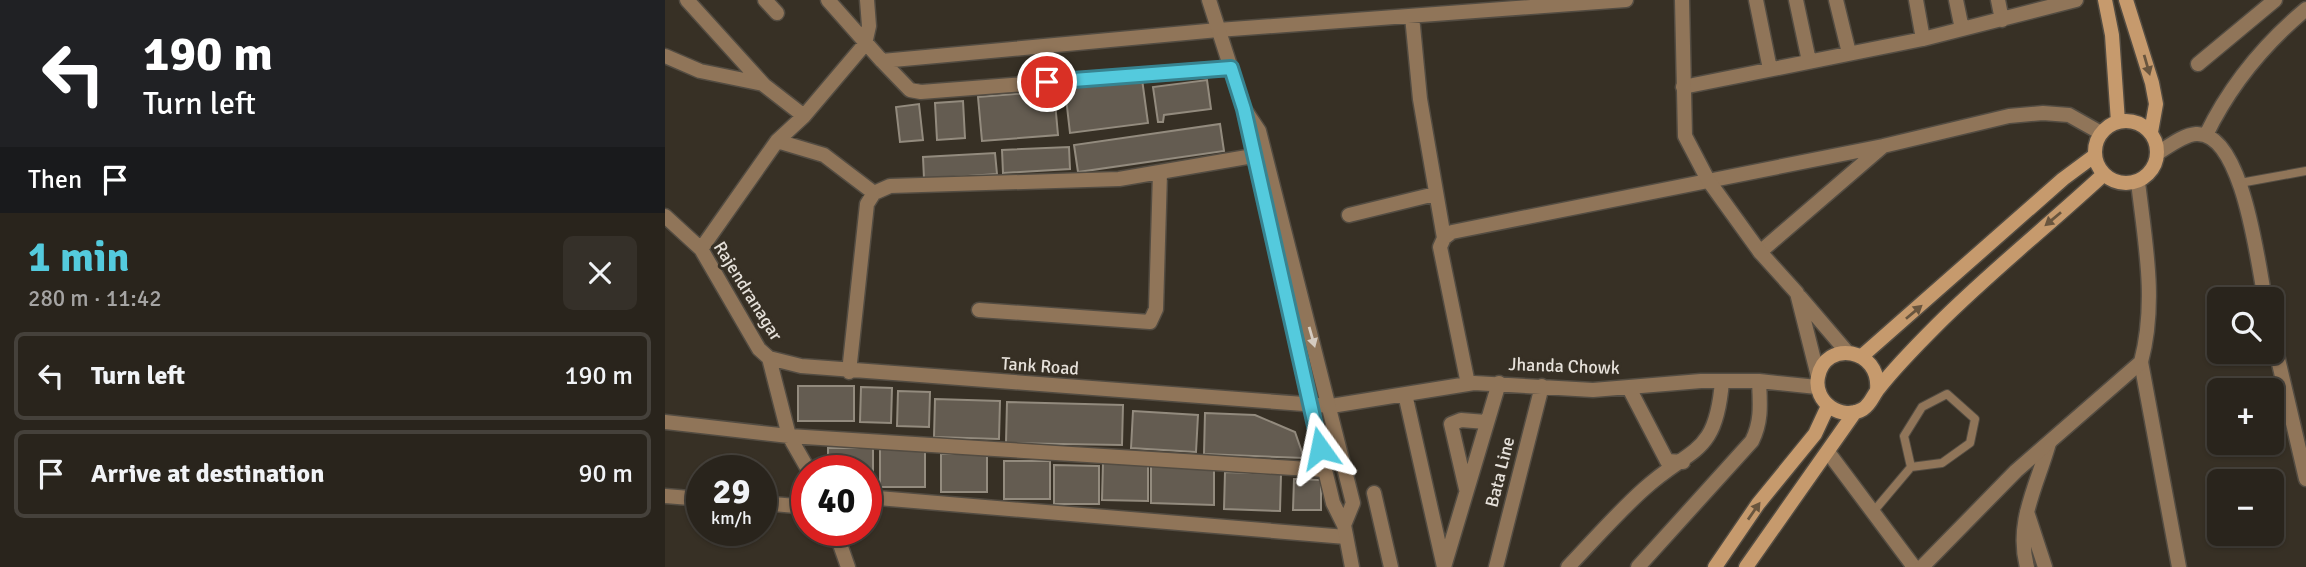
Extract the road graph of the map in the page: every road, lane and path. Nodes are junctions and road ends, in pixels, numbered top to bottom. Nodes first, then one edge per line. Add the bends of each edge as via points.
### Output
1 (687, 0) edge
2 (765, 0) edge
3 (828, 0) edge
4 (867, 0) edge
5 (1209, 0) edge
6 (1626, 0) edge
7 (1682, 0) edge
8 (1756, 0) edge
9 (1796, 0) edge
10 (1836, 0) edge
11 (1916, 0) edge
12 (1956, 0) edge
13 (1998, 0) edge
14 (2076, 0) edge
15 (2105, 0) edge
16 (2126, 0) edge
17 (2275, 0) edge
18 (2306, 9) edge
19 (777, 13) dead end
20 (1412, 16) junction
21 (2002, 20) junction
22 (1962, 29) junction
23 (1218, 30) junction
24 (1923, 39) junction
25 (865, 44) junction
26 (1849, 53) junction
27 (665, 56) edge
28 (882, 61) junction
29 (1809, 61) junction
30 (2198, 64) dead end
31 (1231, 68) junction
32 (1770, 68) junction
33 (764, 85) junction
34 (1683, 87) junction
35 (1244, 109) junction
36 (804, 116) junction
37 (2118, 122) junction
38 (2101, 132) junction
39 (2151, 132) junction
40 (2206, 135) junction
41 (777, 141) junction
42 (1883, 146) junction
43 (2158, 153) junction
44 (1253, 156) junction
45 (2094, 156) junction
46 (2306, 171) edge
47 (1160, 173) junction
48 (2104, 174) junction
49 (1708, 180) junction
50 (2138, 182) junction
51 (2240, 183) junction
52 (874, 193) junction
53 (1435, 194) junction
54 (1349, 215) dead end
55 (665, 216) edge
56 (1444, 238) junction
57 (701, 250) junction
58 (1760, 252) junction
59 (2262, 287) edge
60 (1797, 293) junction
61 (979, 310) dead end
62 (1847, 352) junction
63 (1862, 356) junction
64 (769, 358) junction
65 (2141, 362) junction
66 (2279, 364) edge
67 (849, 372) junction
68 (1722, 381) junction
69 (1759, 381) junction
70 (1817, 381) junction
71 (1499, 383) junction
72 (1468, 384) junction
73 (1542, 386) junction
74 (1629, 388) junction
75 (1877, 390) junction
76 (1405, 394) junction
77 (1311, 405) junction
78 (1331, 406) junction
79 (1828, 406) junction
80 (1855, 412) junction
81 (665, 422) edge
82 (1486, 422) junction
83 (789, 436) junction
84 (2049, 443) junction
85 (1828, 452) junction
86 (800, 455) edge
87 (1683, 462) junction
88 (1911, 467) junction
89 (1325, 470) junction
90 (2306, 478) edge
91 (1467, 492) junction
92 (1374, 493) dead end
93 (665, 496) edge
94 (686, 498) edge
95 (882, 498) edge
96 (2027, 510) junction
97 (1873, 512) junction
98 (1345, 531) junction
99 (841, 546) edge
100 (848, 567) edge
101 (1352, 567) edge
102 (1391, 567) edge
103 (1496, 567) edge
104 (1567, 567) edge
105 (1638, 567) edge
106 (1715, 567) edge
107 (1746, 567) edge
108 (1914, 567) edge
109 (1922, 567) edge
110 (2027, 567) edge
111 (2045, 567) edge
112 (2179, 567) edge

1 - 33 street
2 - 19 street
3 - 25 street
4 - 25 street
5 - 23 street
6 - 20 street
7 - 34 street
8 - 32 street
9 - 29 street
10 - 26 street
11 - 24 street
12 - 22 street
13 - 21 street
14 - 21 street
15 - 37 main road
16 -> 39 main road via 2156,104
17 - 30 street
18 - 40 street via 2241,74
20 - 23 street
20 - 53 street
21 - 22 street
22 - 24 street
23 - 28 street
23 - 31 street
24 - 26 street
25 - 28 street
25 - 36 street
26 - 29 street
27 - 33 street via 700,71
28 - 31 street via 910,90 921,92
29 - 32 street
31 - 35 street
32 - 34 street
33 - 36 street
34 - 49 street via 1685,136
35 - 44 street
35 -> 78 street via 1259,131
36 - 41 street
37 - 38 main road
37 - 39 main road via 2139,124
38 - 42 street via 2069,115 2043,113 2009,116
38 - 45 main road
39 - 43 main road
40 - 43 street via 2188,136
40 - 51 street via 2222,146
41 - 52 street via 824,155
41 - 57 street
42 - 49 street
42 - 58 street
43 - 50 main road via 2154,167
44 - 47 street
44 - 77 street
45 - 48 main road
63 -> 45 main road
46 - 51 lane
47 - 52 street via 1107,180 890,186
47 - 61 street via 1156,309 1150,322
48 - 50 main road via 2119,184
48 -> 75 main road via 1937,325
49 - 56 street via 1452,232
49 - 58 street
50 - 65 street via 2149,278 2147,340
51 - 59 street
52 - 67 street via 867,204
53 - 54 street
53 - 56 street
55 - 57 street, Rajendranagar
56 - 72 street via 1441,255
57 - 64 street, Rajendranagar via 759,349
58 - 60 street
60 - 62 street
60 - 70 street
62 - 63 main road
62 - 70 main road via 1829,359
63 - 75 main road via 1875,372
64 - 67 street, Tank Road
64 - 83 street
65 - 84 street
65 - 112 street
66 - 90 street
67 - 77 street, Tank Road
68 - 69 street, Jhanda Chowk
68 - 74 street, Jhanda Chowk
68 - 87 street via 1715,425
69 - 70 street, Jhanda Chowk
69 - 105 street via 1761,411 1752,442
70 - 79 main road
71 - 72 street, Jhanda Chowk
71 - 73 street, Jhanda Chowk
71 - 82 street
72 - 76 street, Jhanda Chowk
73 - 74 street, Jhanda Chowk
73 - 103 street, Bata Line
74 - 87 street via 1667,461
75 - 80 main road via 1865,408
76 - 78 street, Jhanda Chowk
76 - 91 street via 1444,567
77 - 78 street, Jhanda Chowk
77 - 89 street
78 - 98 street via 1353,503
79 - 80 main road
106 -> 79 main road via 1815,434
80 - 85 main road
81 - 83 street
82 - 91 street
82 - 91 street via 1451,424
83 - 86 street
83 - 89 street
84 - 96 street
84 - 109 street
85 - 97 street
85 - 107 main road
87 - 104 street via 1645,487
88 - 88 lane via 1904,436 1922,407 1947,394 1975,419 1970,443 1942,463
88 - 97 lane
89 - 98 street
92 - 102 street
93 - 94 street
95 - 98 street
96 - 110 street via 2021,544
96 - 111 street
97 - 108 street
98 - 101 street
99 - 100 street

